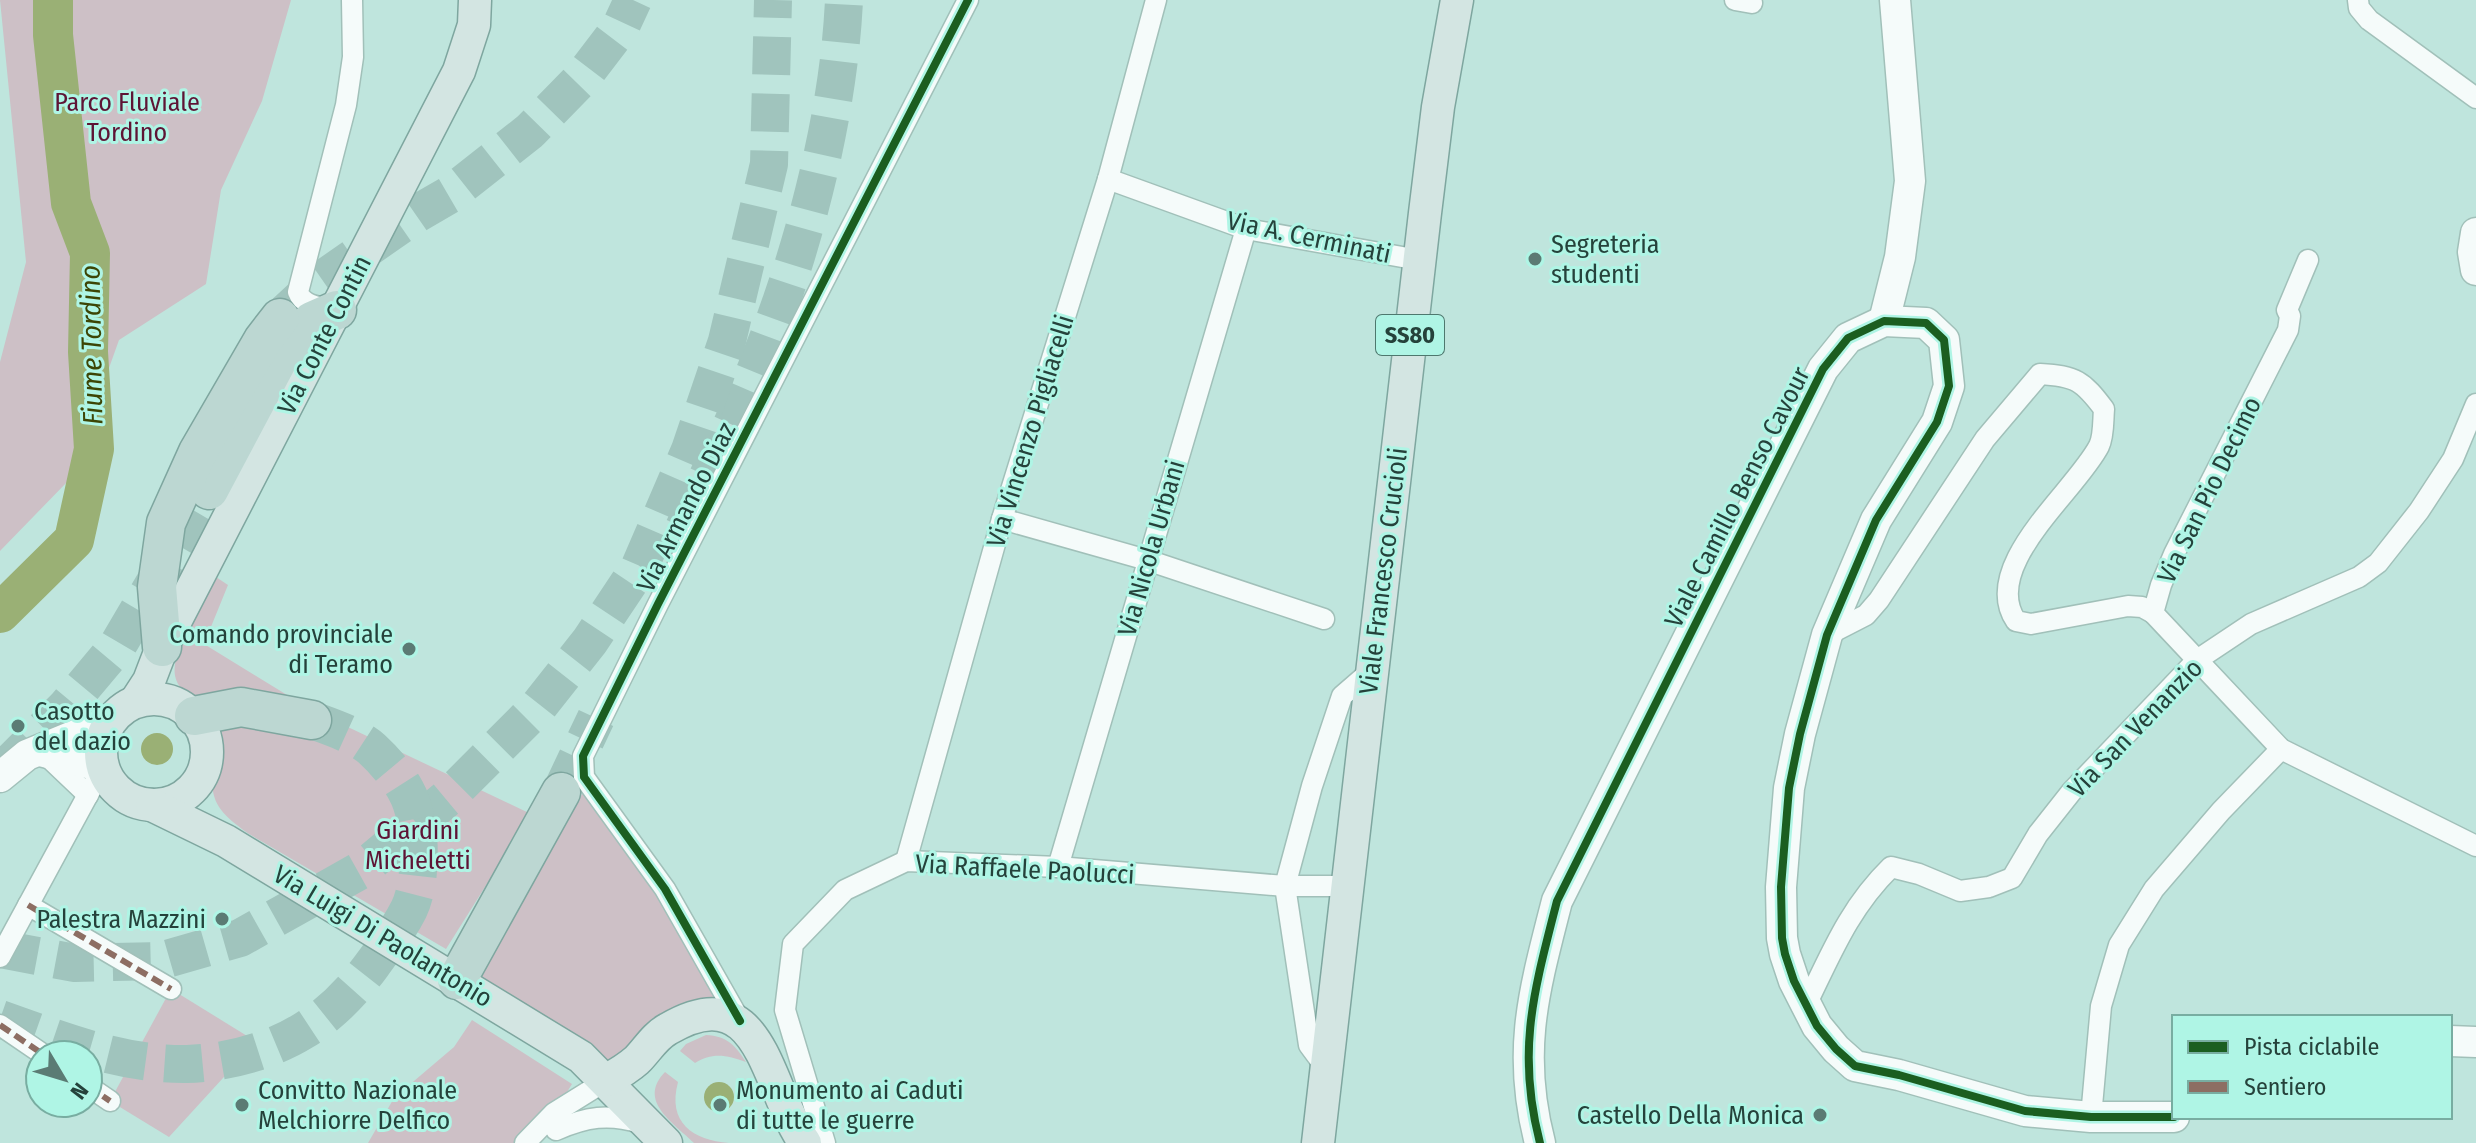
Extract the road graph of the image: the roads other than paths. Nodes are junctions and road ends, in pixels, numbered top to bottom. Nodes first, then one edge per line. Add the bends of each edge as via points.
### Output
1 (352, 0) edge
2 (968, 0) edge
3 (1156, 0) edge
4 (1457, 0) edge
5 (1895, 0) edge
6 (2358, 0) edge
7 (475, 2) edge
8 (2476, 98) edge
9 (1108, 179) junction
10 (1246, 229) junction
11 (2476, 233) edge
12 (1419, 260) junction
13 (2308, 260) dead end
14 (2476, 270) edge
15 (337, 310) junction
16 (280, 318) tunnel mouth
17 (1884, 321) junction
18 (2476, 404) edge
19 (209, 490) tunnel mouth
20 (1002, 519) junction
21 (1147, 560) junction
22 (2153, 613) junction
23 (1324, 619) dead end
24 (1827, 635) junction
25 (159, 653) junction
26 (2197, 660) junction
27 (1372, 670) junction
28 (136, 701) junction
29 (182, 708) junction
30 (312, 720) tunnel mouth
31 (110, 721) junction
32 (2281, 749) junction
33 (40, 751) junction
34 (202, 776) junction
35 (0, 777) edge
36 (95, 781) junction
37 (561, 792) tunnel mouth
38 (152, 805) junction
39 (226, 841) junction
40 (2476, 846) edge
41 (906, 861) junction
42 (1058, 867) junction
43 (1285, 886) junction
44 (1348, 886) junction
45 (28, 905) junction
46 (0, 957) edge
47 (457, 980) junction
48 (171, 989) dead end
49 (1806, 1005) junction
50 (740, 1021) junction
51 (0, 1025) edge
52 (24, 1041) edge
53 (2452, 1041) edge
54 (2476, 1042) edge
55 (1326, 1068) junction
56 (614, 1088) junction
57 (104, 1097) edge
58 (110, 1101) dead end
59 (2091, 1117) junction
60 (2172, 1117) edge
61 (556, 1130) dead end
62 (658, 1134) edge
63 (795, 1138) edge
64 (525, 1143) edge
65 (825, 1143) edge
66 (1318, 1143) edge
67 (1540, 1143) edge

1 - 15 street via 353,57 346,105 299,284
2 - 50 street, Via Armando Diaz via 583,756 584,777 665,889
3 - 9 street, Via Vincenzo Pigliacelli
4 - 12 main road, Viale Francesco Crucioli / SS80
5 - 17 street via 1910,181 1900,257
6 - 8 street via 2369,20
7 - 15 main road, Via Conte Contin via 459,71
9 - 10 street, Via A. Cerminati
9 - 20 street, Via Vincenzo Pigliacelli
10 - 12 street, Via A. Cerminati
10 - 21 street, Via Nicola Urbani
11 - 14 street
12 - 27 main road, Viale Francesco Crucioli / SS80
13 - 22 street, Via San Pio Decimo via 2287,310 2288,330 2174,554
15 - 19 highway via 312,321 278,360
15 - 25 main road, Via Conte Contin
16 - 25 highway via 198,452 166,523 157,587
17 - 24 street, Viale Camillo Benso Cavour via 1926,323 1944,340 1949,386 1937,422 1876,520
17 - 67 street, Viale Camillo Benso Cavour via 1848,338 1823,369 1557,901 1527,1043 1529,1092
18 - 26 street, Via San Venanzio via 2453,459 2378,563 2359,577 2251,624
20 - 21 street
20 - 41 street, Via Vincenzo Pigliacelli
21 - 23 street
21 - 42 street, Via Nicola Urbani
22 - 24 street via 2128,606 2031,624 2016,621 2009,610 2009,586 2021,551 2100,444 2102,432 2104,409 2089,388 2067,375 2040,374 1985,439 1879,600 1866,615
22 - 26 street, Via San Pio Decimo
24 - 49 street, Viale Camillo Benso Cavour via 1789,788 1781,887 1785,954
25 - 28 main road, Via Conte Contin
25 - 29 main road via 159,676
26 - 32 street, Via San Pio Decimo
26 - 49 street, Via San Venanzio via 2072,791 2012,878 1960,891 1891,867 1849,915
27 - 43 street via 1342,696
27 - 44 main road, Viale Francesco Crucioli / SS80
28 - 29 main road via 154,698
28 - 31 main road
29 - 30 highway via 241,707
29 - 34 main road via 203,729 207,761
31 - 33 street
31 - 36 main road
32 - 40 street, Via San Pio Decimo
32 - 59 street via 2154,889 2119,945 2101,1006
33 - 35 street
33 - 36 street
34 - 38 main road via 176,800
34 - 39 main road via 202,792
36 - 38 main road
36 - 45 street
37 - 47 highway
38 - 39 main road, Via Luigi Di Paolantonio
39 - 47 main road, Via Luigi Di Paolantonio
41 - 42 street, Via Raffaele Paolucci
41 - 65 street, Via Raffaele Paolucci via 845,890 793,944 785,1010
42 - 43 street, Via Raffaele Paolucci
43 - 44 street, Via Raffaele Paolucci
43 - 55 street via 1309,1045
44 - 55 main road, Viale Francesco Crucioli / SS80
45 - 46 street
45 - 48 street
47 - 56 main road, Via Luigi Di Paolantonio via 581,1057
49 - 59 street, Viale Camillo Benso Cavour via 1817,1026 1855,1066 2025,1111
50 - 56 main road via 705,1012 664,1031
50 - 63 main road via 787,1104
51 - 52 street
53 - 54 street
55 - 66 main road, Viale Francesco Crucioli / SS80
56 - 62 main road, Via Luigi Di Paolantonio
56 - 64 street via 554,1113
57 - 58 street
59 - 60 street, Viale Camillo Benso Cavour
61 - 62 street via 577,1121 618,1116

